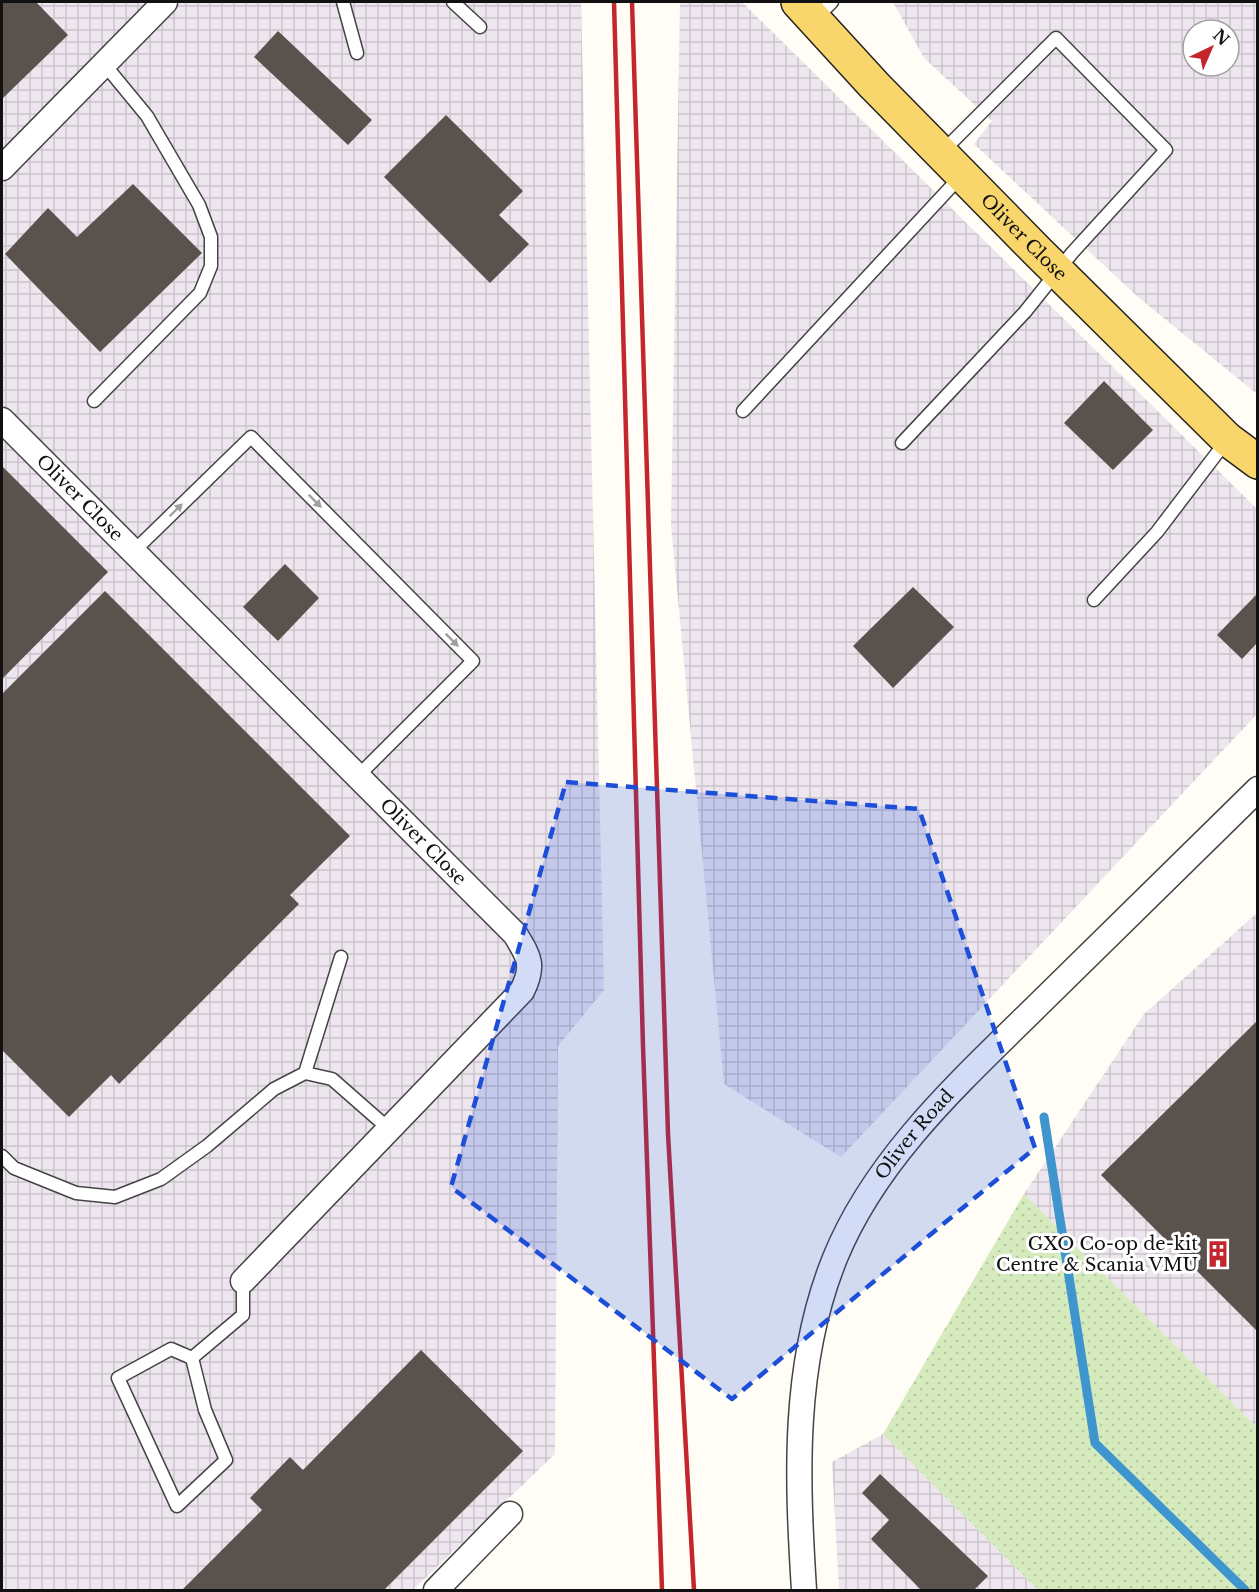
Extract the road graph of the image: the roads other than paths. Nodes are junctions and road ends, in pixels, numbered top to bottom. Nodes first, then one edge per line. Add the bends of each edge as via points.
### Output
1 (165, 2) edge
2 (343, 2) edge
3 (453, 2) edge
4 (815, 8) edge
5 (480, 27) dead end
6 (357, 53) dead end
7 (105, 65) junction
8 (951, 164) junction
9 (2, 168) edge
10 (1056, 271) junction
11 (94, 401) dead end
12 (743, 411) dead end
13 (2, 420) edge
14 (1227, 439) junction
15 (902, 443) dead end
16 (1257, 462) edge
17 (134, 551) junction
18 (1094, 600) dead end
19 (358, 776) junction
20 (1257, 789) edge
21 (341, 957) dead end
22 (305, 1073) junction
23 (389, 1129) junction
24 (2, 1156) edge
25 (243, 1281) joint
26 (192, 1358) junction
27 (510, 1514) dead end
28 (436, 1590) edge
29 (804, 1590) edge

1 - 7 street
2 - 6 lane
3 - 5 lane
4 - 8 main road, Oliver Close
7 - 9 street
7 - 11 lane via 147,116 199,205 211,237 211,266 200,293
8 - 10 main road, Oliver Close
8 - 10 lane via 1056,38 1166,150
8 - 12 lane
10 - 14 main road, Oliver Close
10 - 15 lane via 1025,312
13 - 17 street, Oliver Close
14 - 16 main road, Oliver Close
14 - 18 lane via 1157,532
17 - 19 street, Oliver Close
17 -> 19 lane via 251,437 473,661
19 - 23 street, Oliver Close via 515,934 529,958 530,975 522,992
20 - 29 street, Oliver Road via 976,1067 886,1167 854,1217 834,1259 821,1300 800,1406
21 - 22 lane
22 - 23 lane via 332,1079
22 - 24 lane via 274,1089 207,1146 160,1179 115,1197 76,1193 14,1168
23 - 25 street, Oliver Close
25 - 26 lane via 243,1315
26 - 26 lane via 205,1410 226,1460 177,1506 118,1378 171,1349
27 - 28 street

